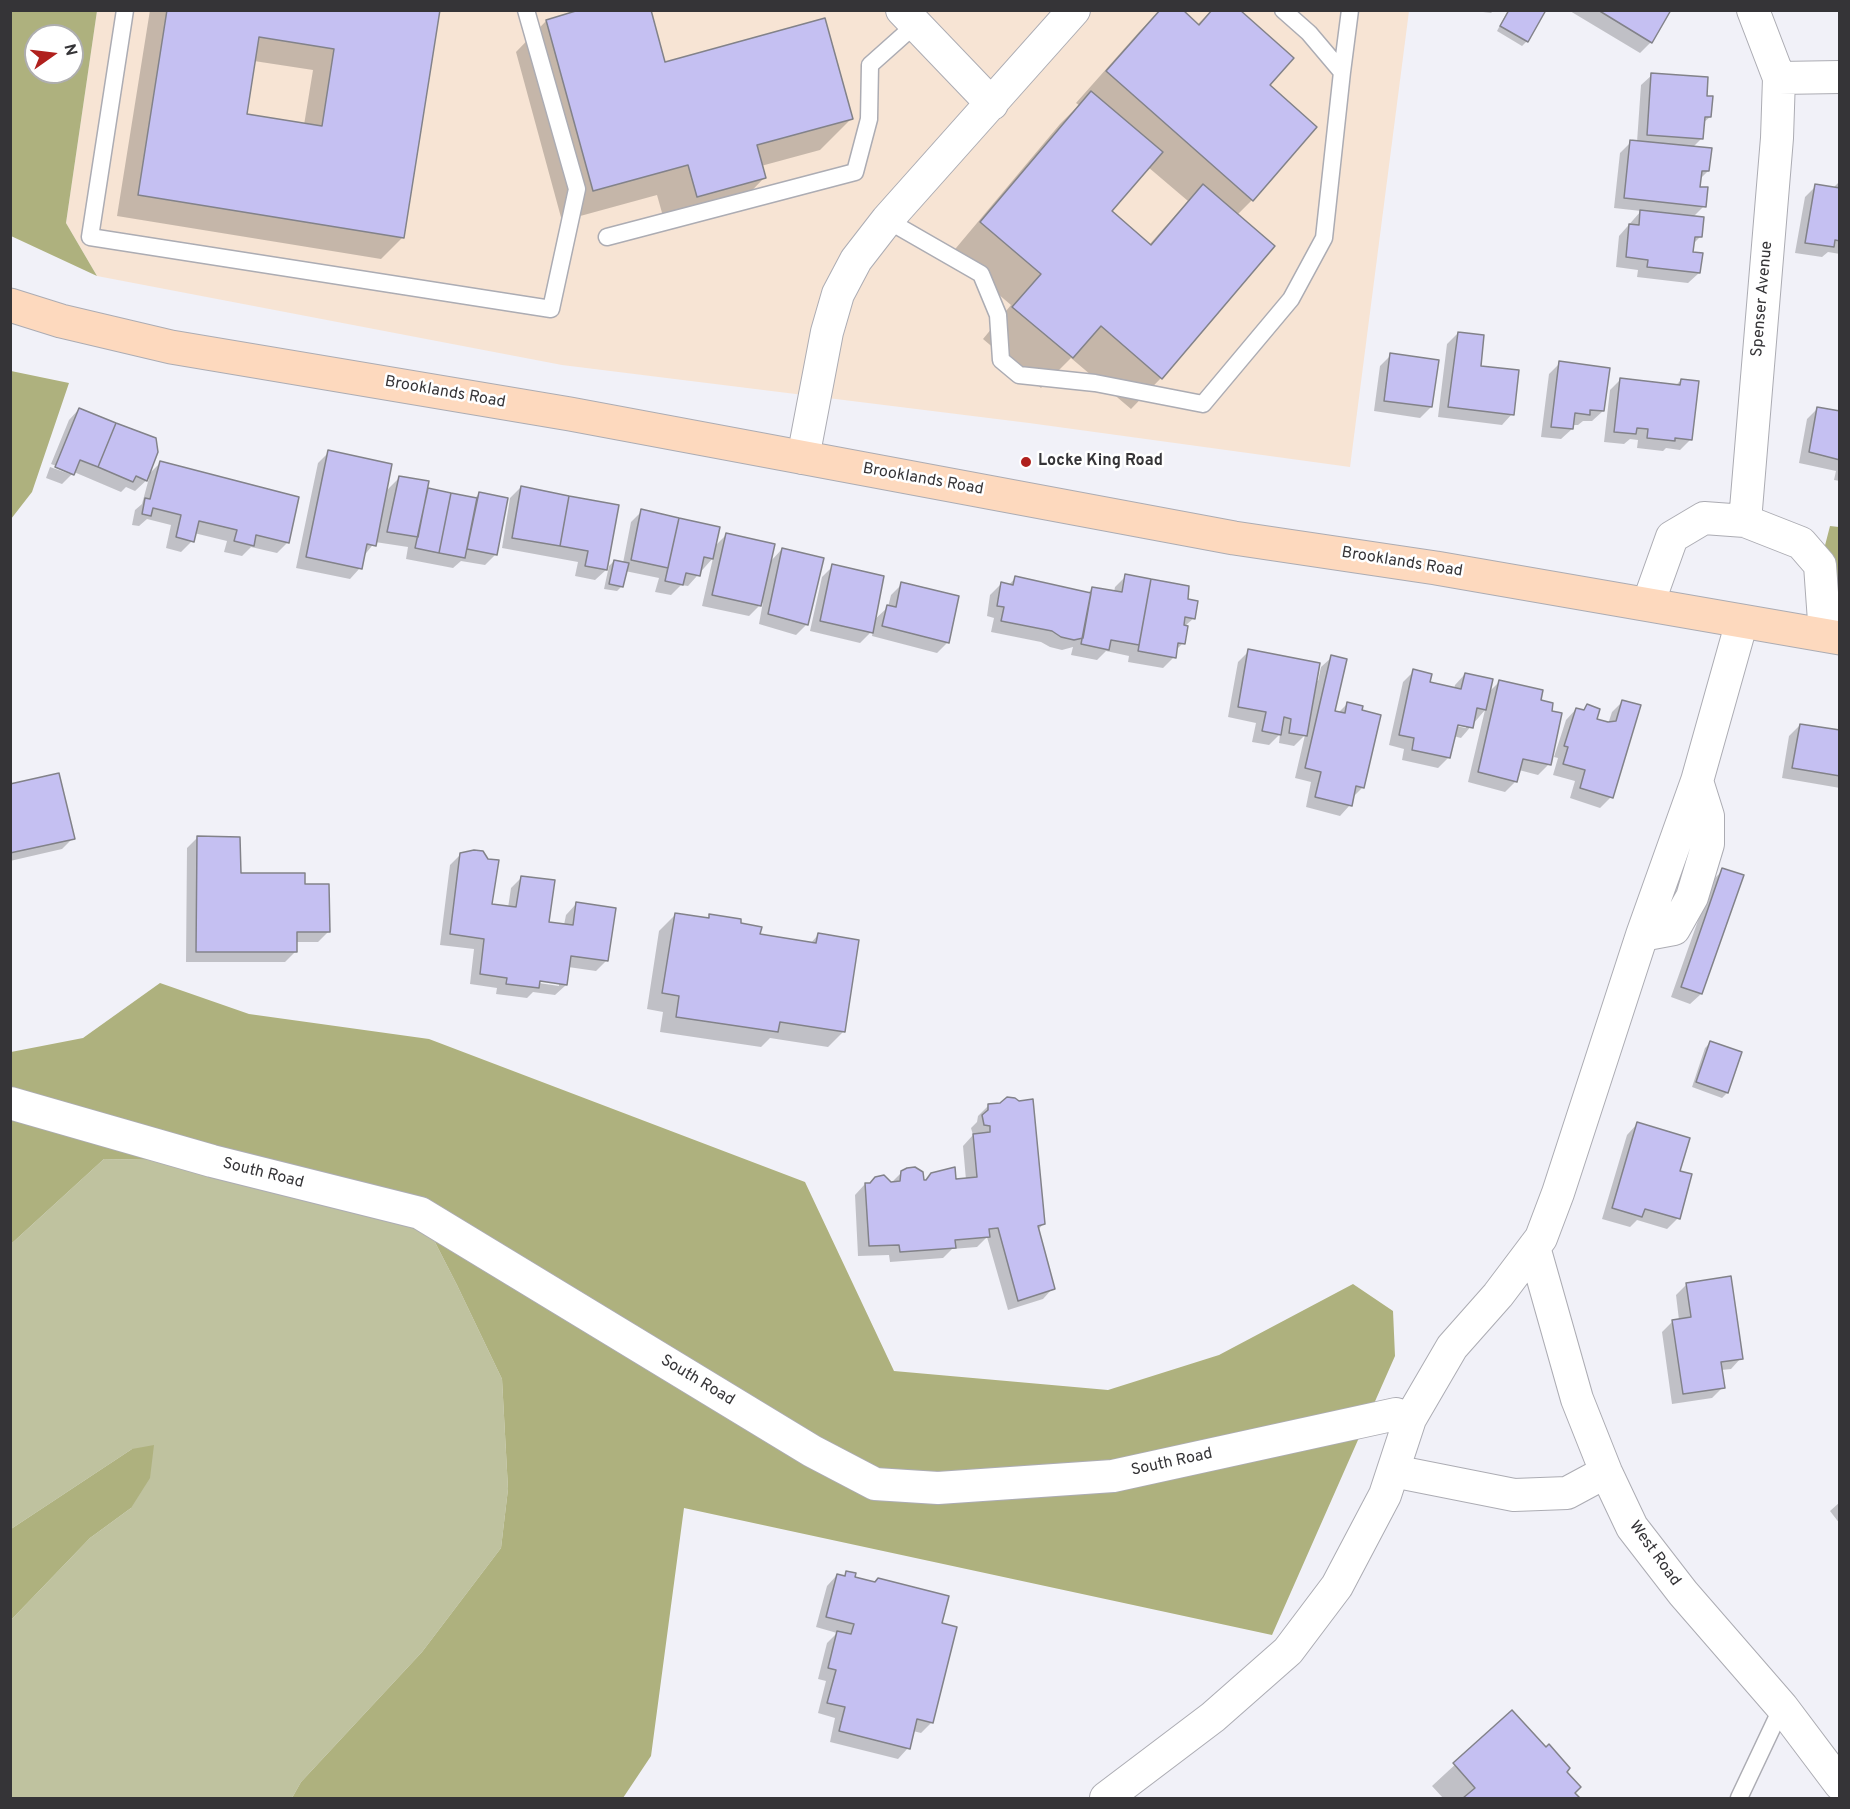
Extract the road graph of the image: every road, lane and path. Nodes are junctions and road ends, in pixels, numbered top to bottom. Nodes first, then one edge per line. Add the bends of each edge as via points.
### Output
1 (125, 10) edge
2 (526, 10) edge
3 (1074, 10) edge
4 (1283, 10) edge
5 (1350, 10) edge
6 (1753, 10) edge
7 (909, 17) edge
8 (1342, 72) junction
9 (1839, 77) edge
10 (1779, 78) junction
11 (992, 104) junction
12 (887, 220) junction
13 (607, 237) dead end
14 (10, 305) edge
15 (803, 458) junction
16 (1745, 521) junction
17 (1648, 604) junction
18 (1742, 621) junction
19 (1832, 637) edge
20 (10, 1103) edge
21 (1534, 1247) junction
22 (1410, 1419) junction
23 (1393, 1471) junction
24 (1606, 1472) junction
25 (1782, 1707) junction
26 (1839, 1784) edge
27 (1106, 1798) edge
28 (1739, 1798) edge

1 - 2 lane via 90,237 551,309 577,189
3 - 11 street
4 - 8 lane
5 - 8 lane
6 - 10 street, Spenser Avenue
7 - 11 street
7 - 13 lane via 870,65 869,119 855,172
8 - 12 lane via 1324,238 1291,299 1203,404 1095,383 1018,375 1001,360 998,315 981,274
9 - 10 street
10 - 16 street, Spenser Avenue
11 - 12 street
12 - 15 street via 856,260 838,294
14 - 15 main road, Brooklands Road via 171,346
15 - 17 main road, Brooklands Road via 1234,538
16 - 17 street via 1704,518 1672,537
16 - 19 street via 1801,543 1820,565
17 - 18 main road, Brooklands Road
18 - 19 main road, Brooklands Road
18 - 21 street via 1697,781 1558,1193
20 - 22 street, South Road via 212,1161 420,1213 812,1451 875,1484 938,1488 1113,1476 1396,1414
21 - 22 street via 1452,1347
21 - 24 street, West Road via 1577,1399
22 - 23 street
23 - 24 street via 1514,1495 1567,1493
23 - 27 street via 1385,1495 1337,1586 1288,1651 1213,1717
24 - 25 street, West Road via 1632,1527 1683,1593
25 - 26 street, West Road
25 - 28 lane

